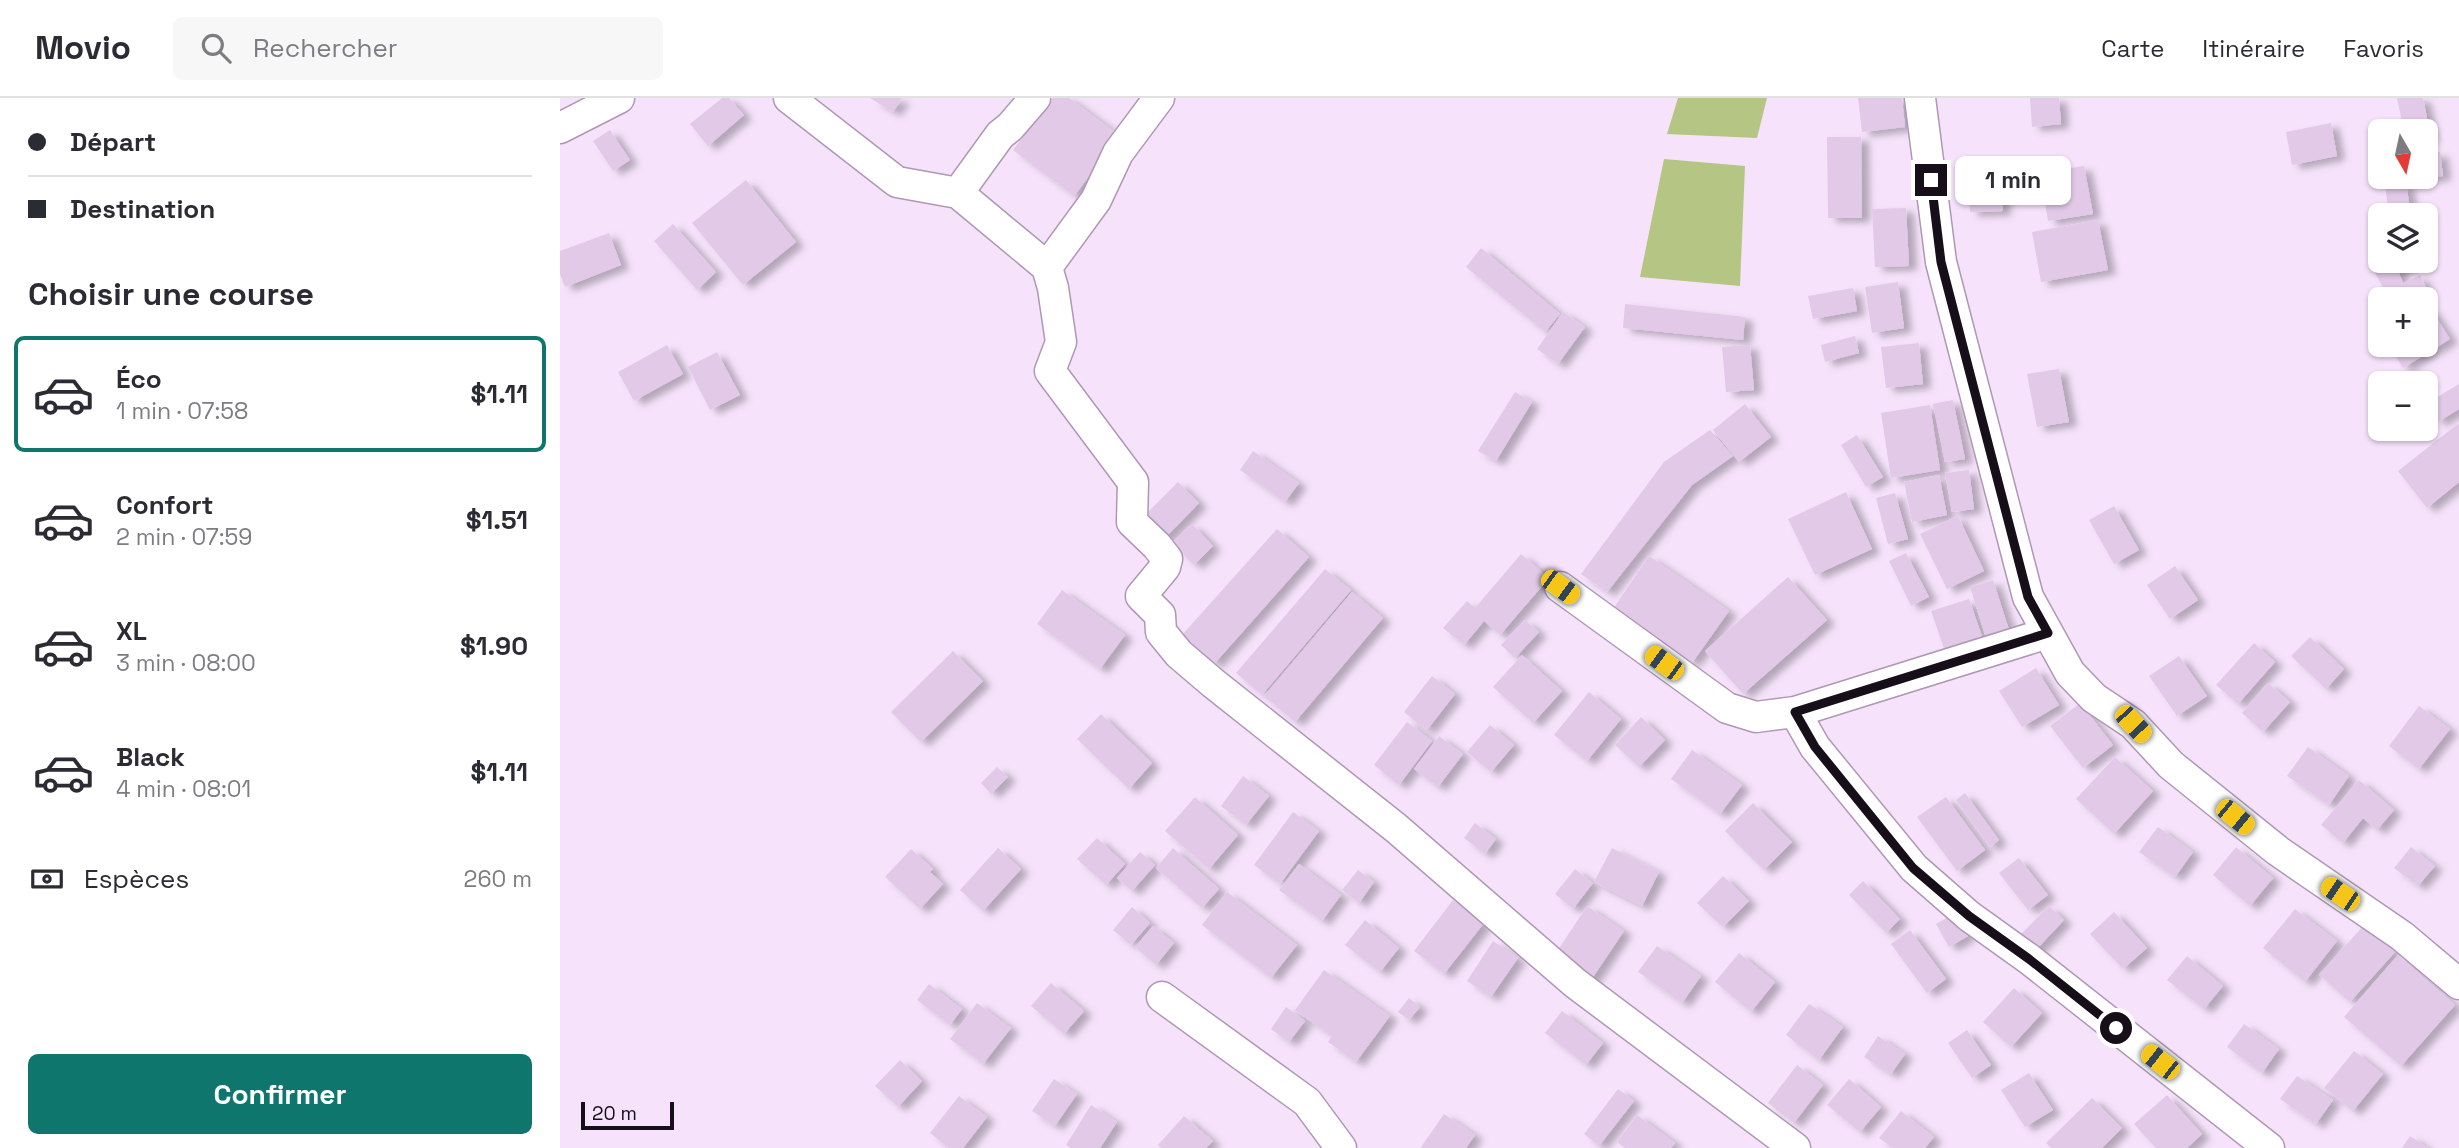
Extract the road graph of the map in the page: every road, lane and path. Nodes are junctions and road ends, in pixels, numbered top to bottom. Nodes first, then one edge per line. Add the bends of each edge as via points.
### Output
1 (619, 98) edge
2 (789, 98) edge
3 (1035, 98) edge
4 (1159, 98) edge
5 (1920, 98) edge
6 (560, 128) edge
7 (958, 193) junction
8 (1047, 267) junction
9 (1560, 587) dead end
10 (2048, 633) junction
11 (1795, 712) junction
12 (2459, 984) edge
13 (1162, 997) dead end
14 (1341, 1148) edge
15 (1796, 1148) edge
16 (2269, 1148) edge

1 - 6 street
2 - 7 street via 897,182
3 - 7 street via 1000,135
4 - 8 street via 1118,153 1097,200
5 - 10 street via 1941,262 2028,597
7 - 8 street
8 - 15 street via 1061,342 1050,371 1133,482 1132,522 1167,559 1141,596 1160,615 1161,632 1179,654 1395,828 1575,983
9 - 11 street via 1727,708 1756,717
10 - 11 street
10 - 12 street via 2070,673 2094,698 2133,724 2171,765 2278,851 2402,936
11 - 16 street via 1815,747 1913,868
13 - 14 street via 1307,1102

